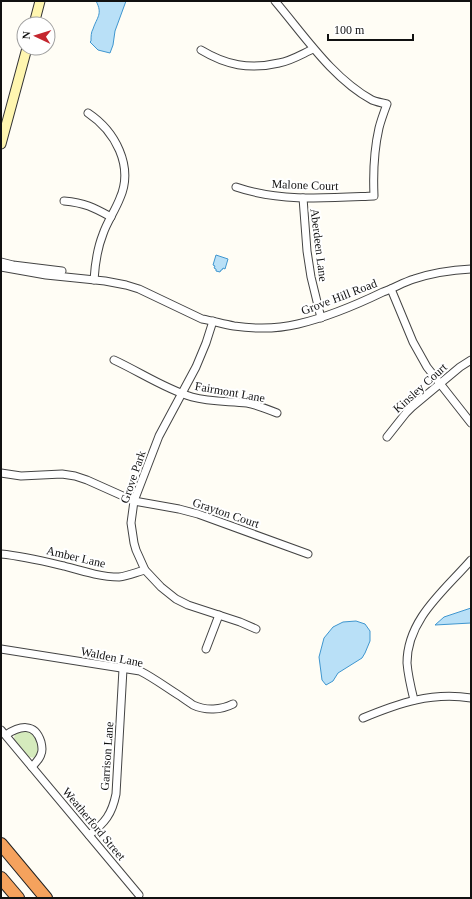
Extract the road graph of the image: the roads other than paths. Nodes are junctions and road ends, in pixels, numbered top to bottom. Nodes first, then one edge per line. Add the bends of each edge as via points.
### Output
1 (40, 1) edge
2 (275, 1) edge
3 (36, 16) edge
4 (313, 49) junction
5 (201, 50) dead end
6 (25, 56) edge
7 (88, 113) dead end
8 (1, 144) edge
9 (236, 187) dead end
10 (303, 198) junction
11 (64, 201) dead end
12 (111, 217) junction
13 (1, 262) edge
14 (1, 268) edge
15 (471, 269) edge
16 (94, 277) junction
17 (391, 289) junction
18 (321, 318) junction
19 (212, 321) junction
20 (114, 360) dead end
21 (471, 360) edge
22 (440, 384) junction
23 (182, 394) junction
24 (277, 413) dead end
25 (471, 423) edge
26 (387, 437) dead end
27 (1, 473) edge
28 (134, 501) junction
29 (1, 554) edge
30 (308, 554) dead end
31 (471, 560) edge
32 (145, 570) junction
33 (219, 615) junction
34 (256, 629) dead end
35 (1, 649) edge
36 (206, 650) dead end
37 (123, 669) junction
38 (471, 698) edge
39 (414, 700) junction
40 (232, 704) dead end
41 (363, 718) dead end
42 (3, 732) edge
43 (32, 767) junction
44 (89, 835) junction
45 (1, 844) edge
46 (1, 878) edge
47 (139, 895) dead end
48 (18, 898) edge
49 (46, 898) edge

1 - 3 street
2 - 4 street
4 - 5 street via 279,63 253,66 226,62
4 - 10 street, Malone Court via 357,90 373,100 387,104 374,156 374,196
6 - 8 street
7 - 12 street via 112,136 123,163 123,191
9 - 10 street, Malone Court via 250,192
10 - 18 street, Aberdeen Lane via 307,251
11 - 12 street via 95,208
12 - 16 street via 100,242
13 - 16 street, Grove Hill Road
14 - 16 street, Grove Hill Road
15 - 17 street, Grove Hill Road via 432,274
16 - 19 street, Grove Hill Road via 132,287 202,319
17 - 18 street, Grove Hill Road
17 - 22 street via 413,342
18 - 19 street, Grove Hill Road via 297,324 256,328
19 - 23 street, Grove Park via 206,343
20 - 23 street, Fairmont Lane
21 - 22 street, Kinsley Court
22 - 25 street
22 - 26 street, Kinsley Court via 406,413
23 - 24 street, Fairmont Lane via 206,400 247,403
23 - 28 street, Grove Park via 159,436
27 - 28 street, Grayton Court via 21,476 75,476
28 - 30 street, Grayton Court via 198,514
28 - 32 street, Grove Park via 131,523 134,543
29 - 32 street, Amber Lane via 40,560 105,576 125,576
31 - 39 street via 432,602 420,618 412,636 408,662
32 - 33 street, Grove Park via 160,587 176,599
33 - 34 street, Grove Park
33 - 36 street
35 - 37 street, Walden Lane
37 - 40 street, Walden Lane via 140,671 150,676 194,705 217,709
37 - 44 street, Garrison Lane via 115,798 106,820
38 - 39 street via 441,696
39 - 41 street
42 - 43 street, Weatherford Street
42 - 43 street, Weatherford Street via 32,728 37,733 42,754
43 - 44 street, Weatherford Street
44 - 47 street, Weatherford Street
45 - 49 highway
46 - 48 highway

